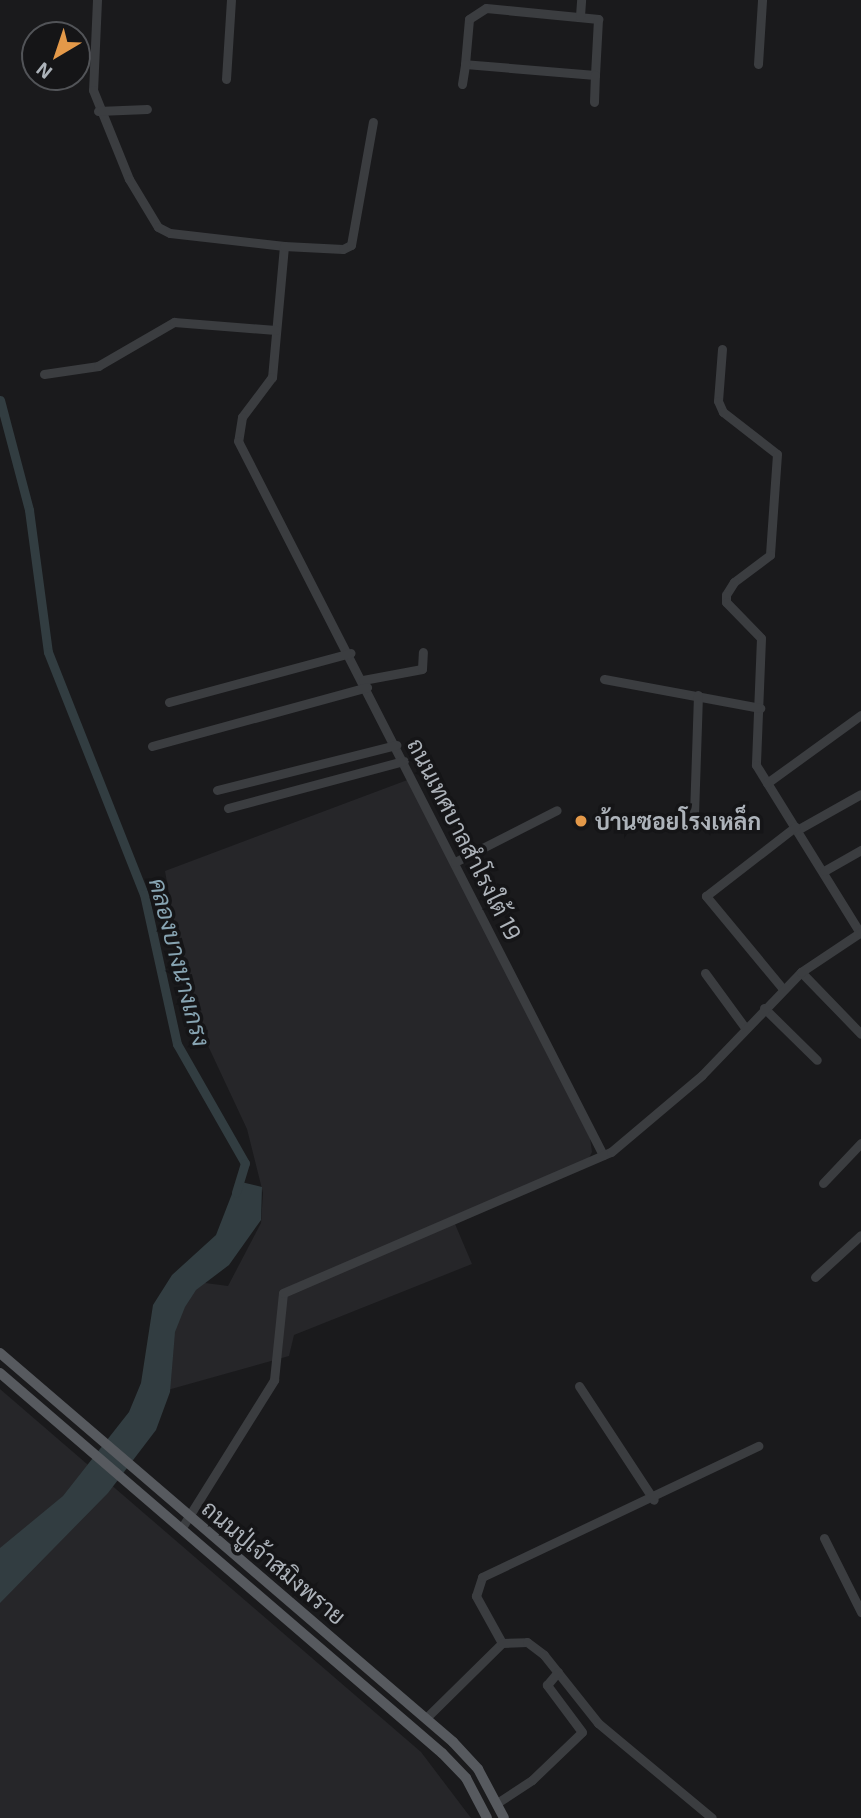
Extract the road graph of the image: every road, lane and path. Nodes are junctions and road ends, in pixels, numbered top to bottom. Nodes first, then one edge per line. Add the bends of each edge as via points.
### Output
1 (97, 0) edge
2 (231, 0) edge
3 (581, 0) edge
4 (762, 0) edge
5 (487, 4) edge
6 (580, 16) junction
7 (465, 64) junction
8 (758, 64) dead end
9 (596, 75) junction
10 (226, 79) dead end
11 (463, 84) dead end
12 (594, 102) dead end
13 (147, 110) dead end
14 (98, 111) junction
15 (373, 122) dead end
16 (284, 246) junction
17 (276, 330) junction
18 (722, 349) dead end
19 (44, 374) dead end
20 (423, 652) dead end
21 (350, 653) junction
22 (604, 679) dead end
23 (365, 684) junction
24 (698, 695) junction
25 (169, 702) dead end
26 (760, 708) junction
27 (861, 715) edge
28 (396, 745) junction
29 (152, 747) dead end
30 (404, 761) junction
31 (767, 783) junction
32 (217, 790) dead end
33 (861, 794) edge
34 (228, 808) dead end
35 (556, 810) dead end
36 (694, 815) dead end
37 (796, 829) junction
38 (861, 850) edge
39 (455, 862) junction
40 (824, 871) junction
41 (861, 933) edge
42 (801, 972) junction
43 (705, 973) dead end
44 (783, 989) junction
45 (764, 1008) junction
46 (746, 1029) junction
47 (861, 1034) edge
48 (817, 1060) dead end
49 (861, 1143) edge
50 (611, 1151) junction
51 (822, 1183) dead end
52 (861, 1235) edge
53 (815, 1277) dead end
54 (0, 1353) edge
55 (0, 1373) edge
56 (579, 1386) dead end
57 (758, 1446) dead end
58 (654, 1500) junction
59 (191, 1519) junction
60 (181, 1529) junction
61 (824, 1538) dead end
62 (861, 1612) edge
63 (502, 1643) junction
64 (558, 1672) junction
65 (426, 1718) junction
66 (498, 1804) junction
67 (487, 1818) edge
68 (504, 1818) edge
69 (712, 1818) edge

1 - 14 street via 93,90
2 - 10 street
3 - 6 street
4 - 8 street
5 - 6 street
5 - 7 street via 469,19
6 - 9 street via 599,21
7 - 9 street
7 - 11 street
9 - 12 street
13 - 14 street
14 - 16 street via 129,179 164,231
15 - 16 street via 351,245 343,249
16 - 17 street, ถนนเทศบาลสำโรงใต้ 19
17 - 19 street via 174,322 98,366
17 - 21 street, ถนนเทศบาลสำโรงใต้ 19 via 272,376 242,417 238,441
18 - 26 street via 718,401 723,412 777,454 770,555 734,582 726,595 726,602 761,638
20 - 23 street via 422,669
21 - 23 street, ถนนเทศบาลสำโรงใต้ 19
21 - 25 street
22 - 24 street
23 - 28 street, ถนนเทศบาลสำโรงใต้ 19
23 - 29 street
24 - 26 street
24 - 36 street
26 - 31 street via 756,765
27 - 31 street
28 - 30 street, ถนนเทศบาลสำโรงใต้ 19
28 - 32 street
30 - 34 street
30 - 39 street, ถนนเทศบาลสำโรงใต้ 19
31 - 37 street
33 - 37 street
35 - 39 street
37 - 40 street
37 - 44 street via 706,896
38 - 40 street
39 - 50 street, ถนนเทศบาลสำโรงใต้ 19
40 - 41 street
41 - 42 street
42 - 44 street
42 - 47 street
43 - 46 street
44 - 45 street
45 - 46 street
45 - 48 street
46 - 50 street
49 - 51 street
50 - 59 street via 283,1293 274,1380
52 - 53 street
54 - 59 main road, ถนนปู่เจ้าสมิงพราย
55 - 60 main road, ถนนปู่เจ้าสมิงพราย
56 - 58 street
57 - 58 street
58 - 63 street via 482,1577 476,1596
59 - 60 street
59 - 65 main road, ถนนปู่เจ้าสมิงพราย
60 - 67 main road, ถนนปู่เจ้าสมิงพราย via 442,1753 466,1778
61 - 62 street
63 - 64 street via 527,1642
63 - 65 street
64 - 66 street via 547,1685 582,1732 532,1780
64 - 69 street via 598,1723
65 - 66 main road, ถนนปู่เจ้าสมิงพราย via 478,1769
66 - 68 main road, ถนนปู่เจ้าสมิงพราย

